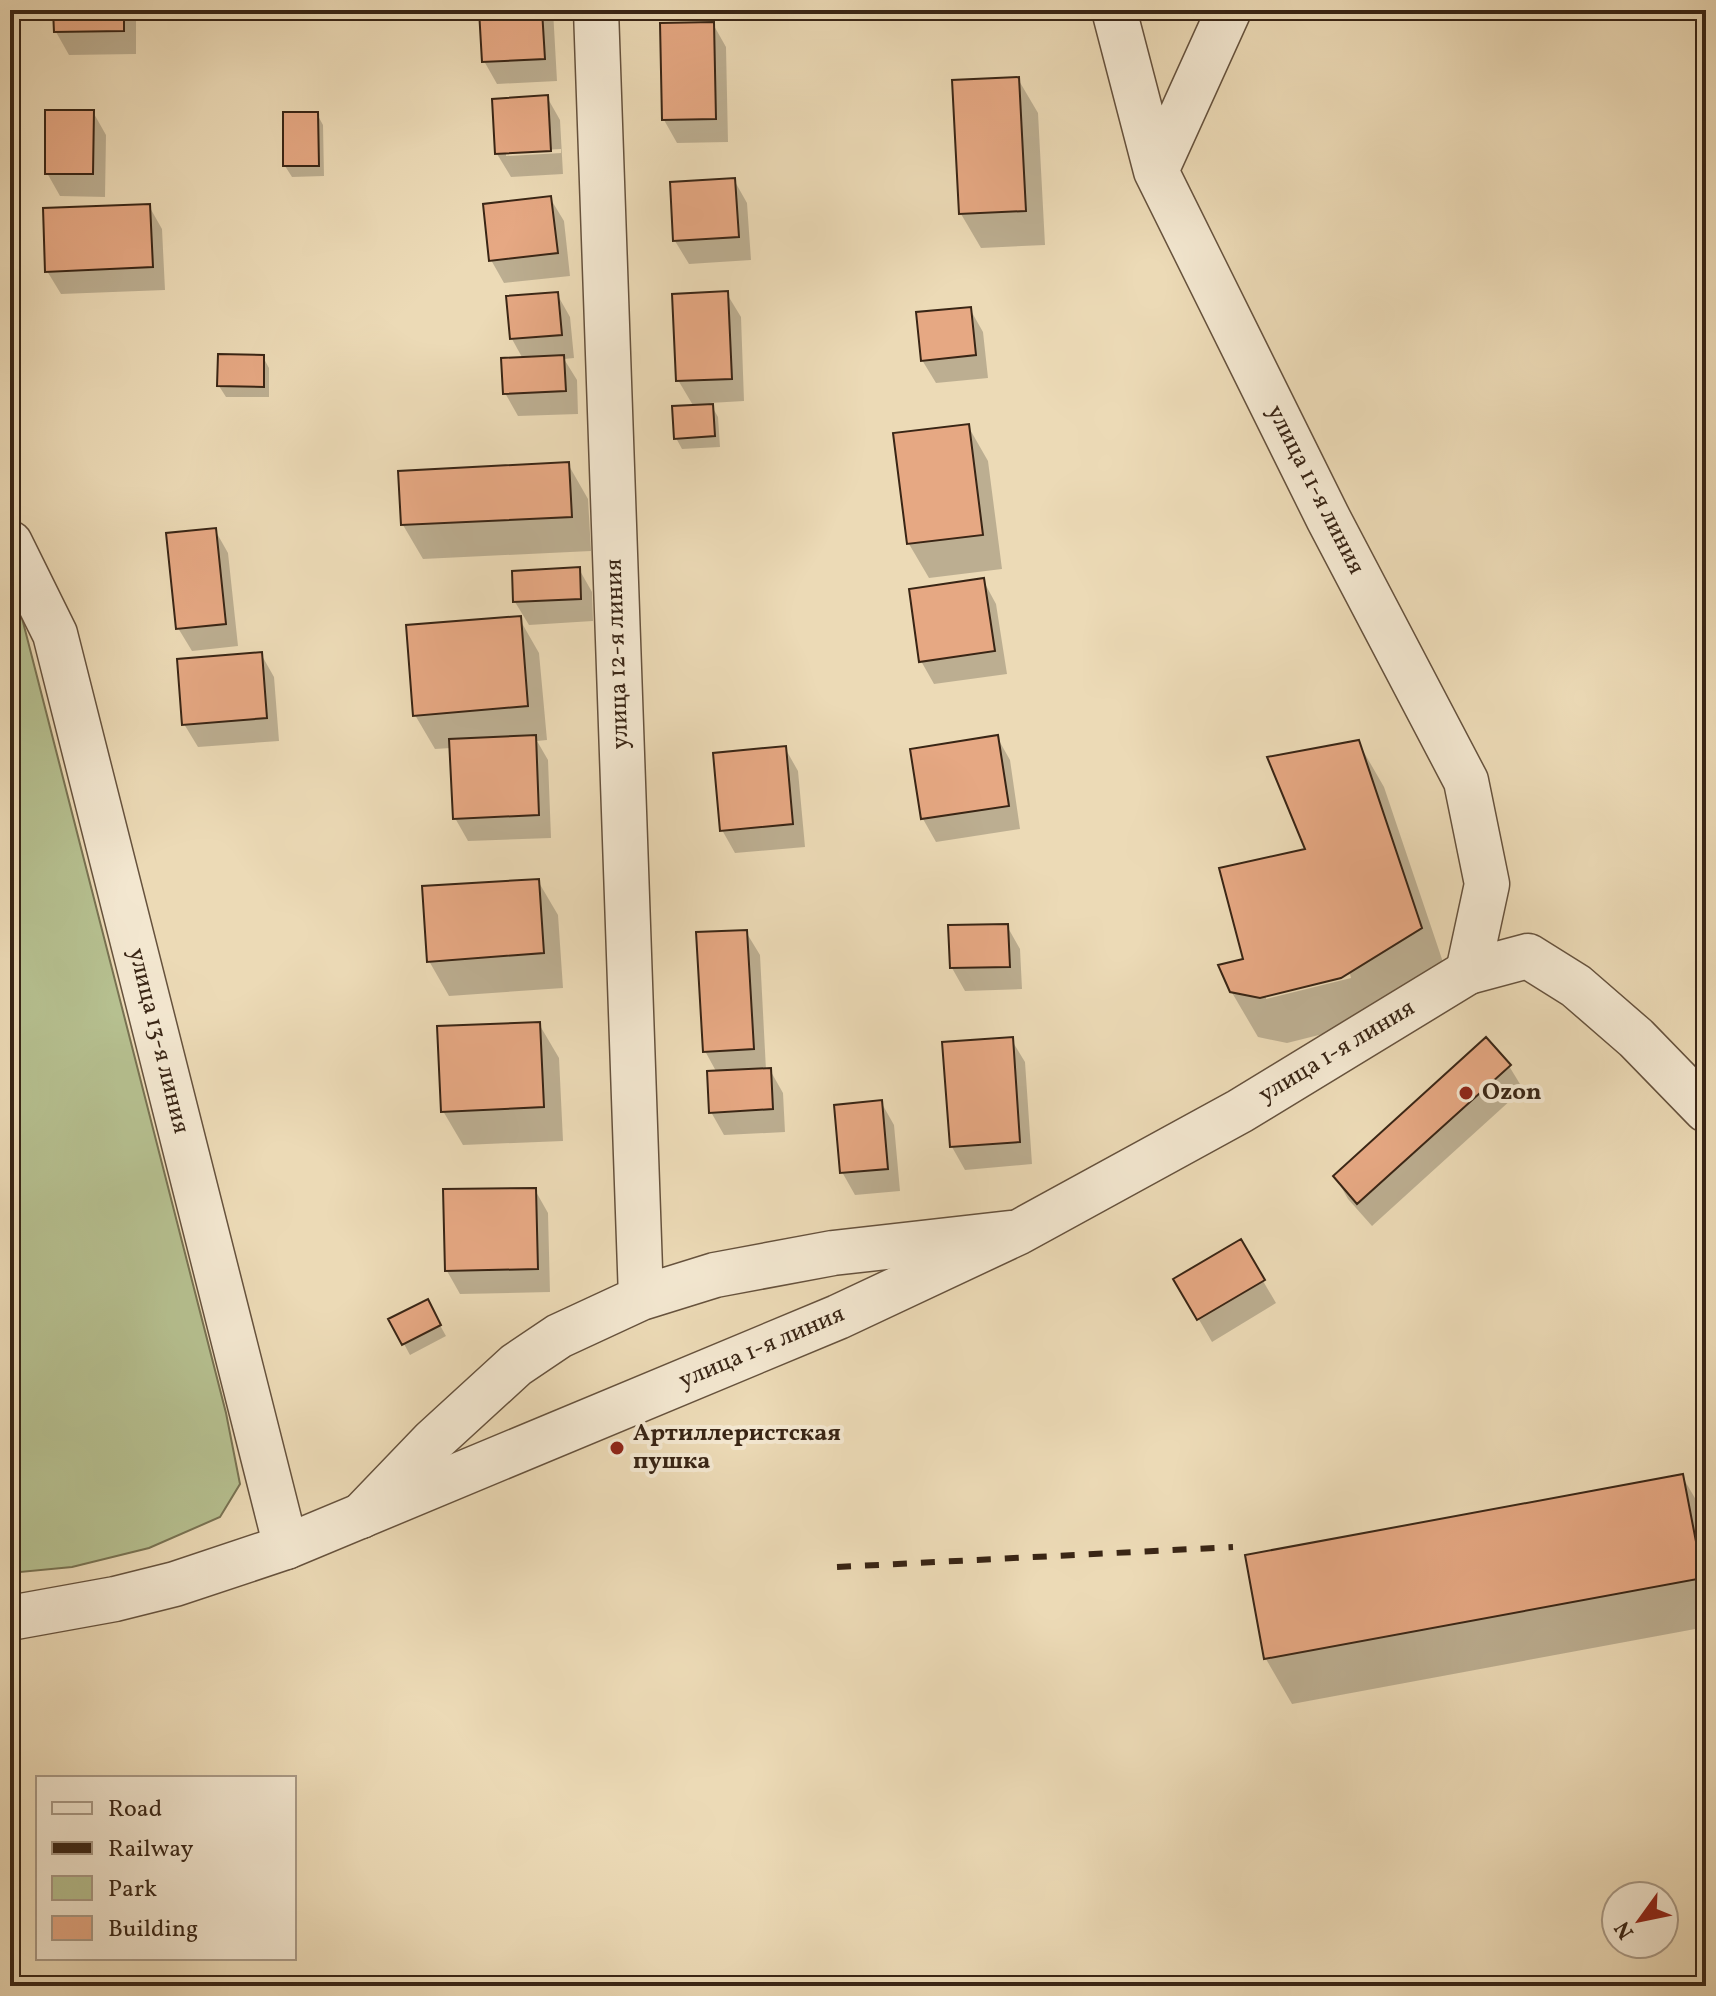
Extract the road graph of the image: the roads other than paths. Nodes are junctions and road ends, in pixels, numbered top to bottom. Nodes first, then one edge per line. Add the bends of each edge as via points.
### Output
1 (596, 10) edge
2 (1114, 10) edge
3 (1229, 10) edge
4 (1156, 171) junction
5 (10, 543) edge
6 (1468, 972) junction
7 (1706, 1110) edge
8 (1019, 1232) junction
9 (641, 1298) junction
10 (361, 1516) junction
11 (286, 1547) junction
12 (10, 1618) edge

1 - 9 street, улица 12-я линия
2 - 4 street, улица 11-я линия
3 - 4 street
4 - 6 street, улица 11-я линия via 1466,781 1487,884
5 - 11 street, улица 13-я линия via 55,634
6 - 7 street, улица 1-я линия via 1528,956 1576,986
6 - 8 street, улица 1-я линия via 1240,1111
8 - 9 street via 833,1253 715,1275
8 - 10 street, улица 1-я линия via 838,1317
9 - 10 street via 559,1336 516,1365
10 - 11 street, улица 1-я линия
11 - 12 street, улица 1-я линия via 175,1584

